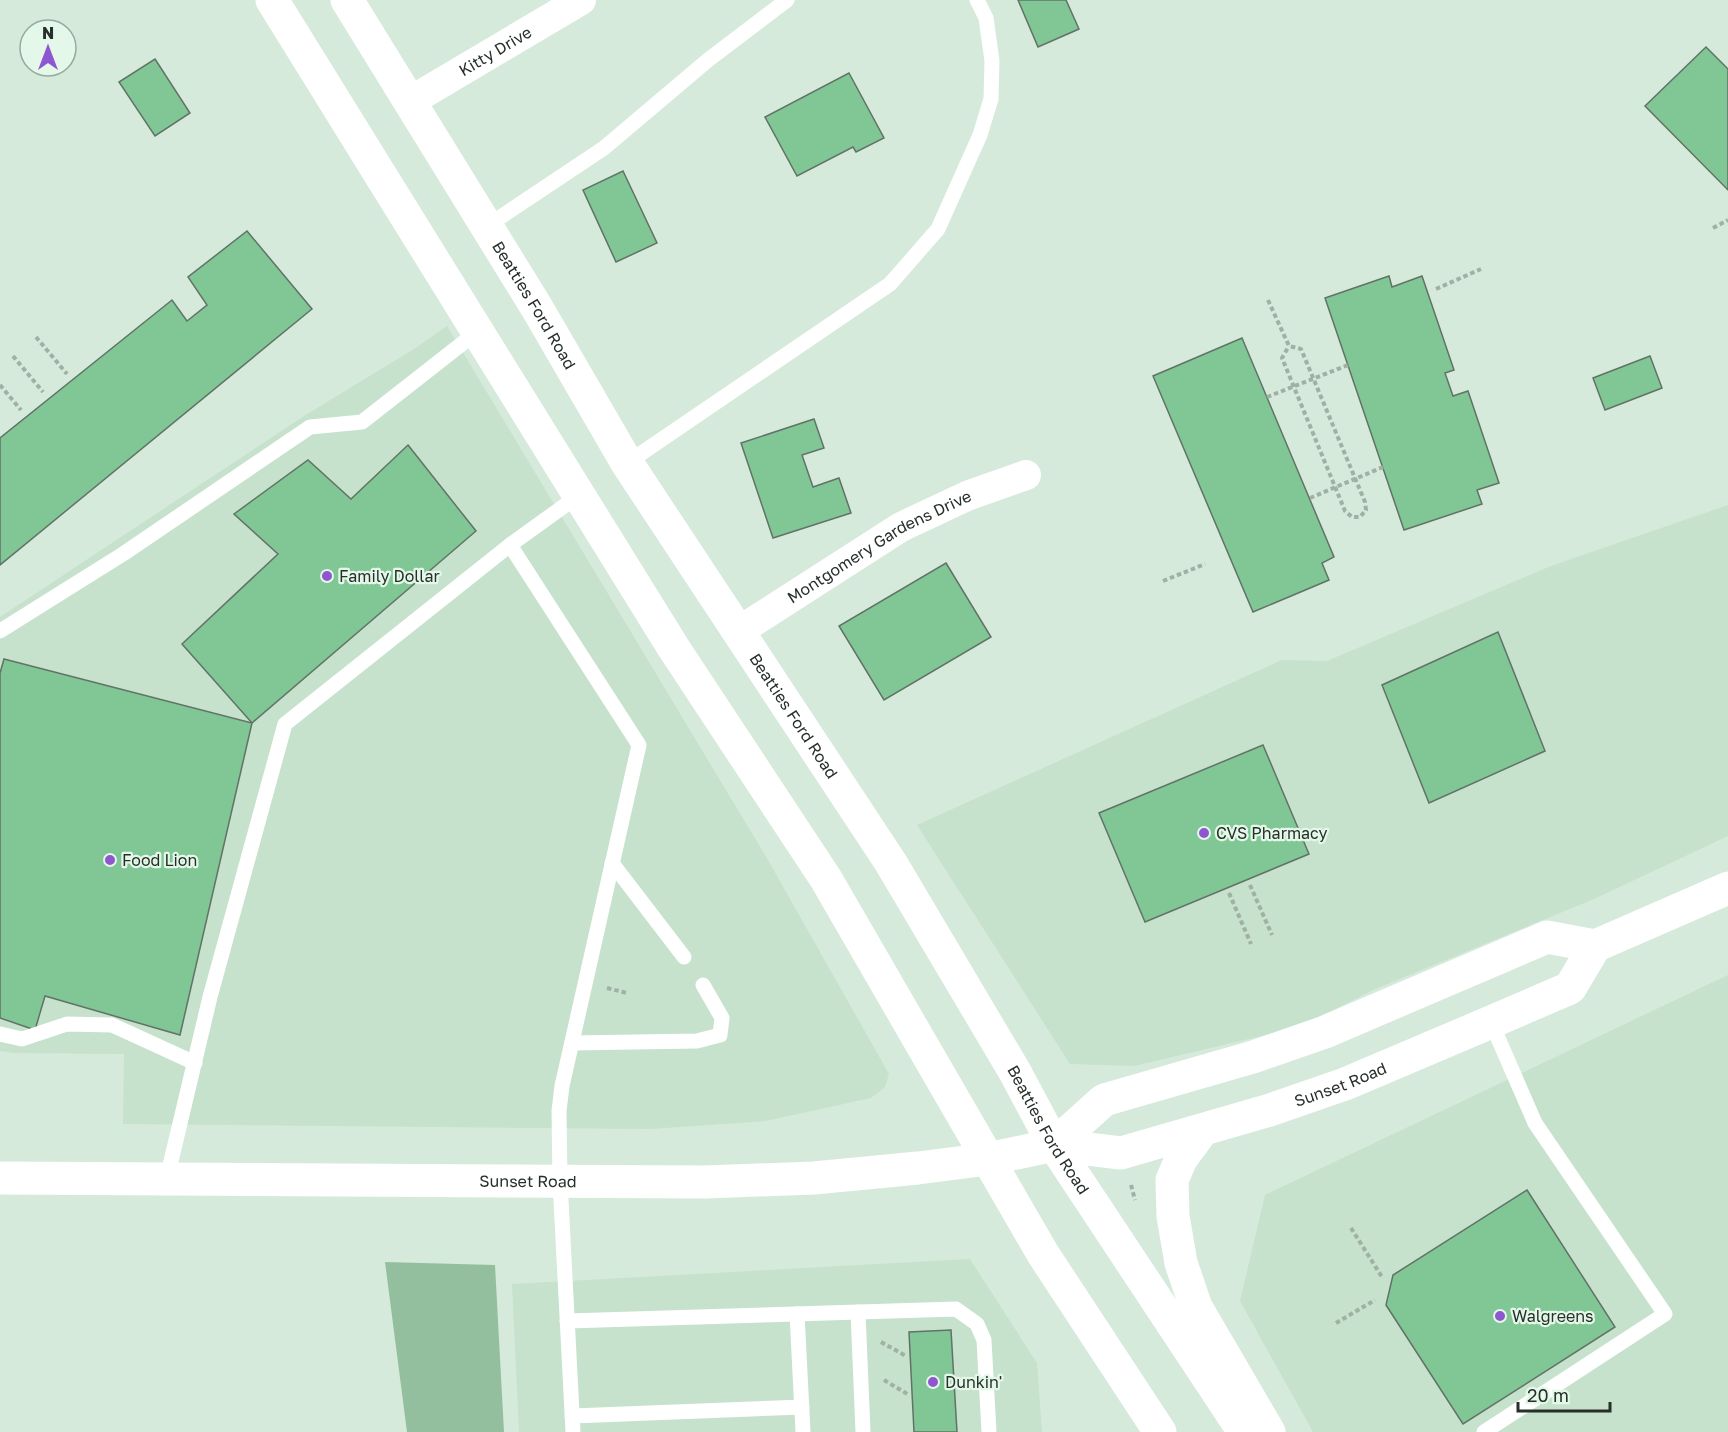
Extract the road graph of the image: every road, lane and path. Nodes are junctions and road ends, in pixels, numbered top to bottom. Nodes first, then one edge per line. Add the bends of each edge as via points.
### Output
1 (272, 0) edge
2 (347, 0) edge
3 (581, 0) edge
4 (787, 0) edge
5 (977, 0) edge
6 (410, 102) junction
7 (1728, 220) edge
8 (487, 226) junction
9 (1713, 228) dead end
10 (1481, 269) dead end
11 (1436, 289) dead end
12 (1268, 300) dead end
13 (477, 332) junction
14 (36, 337) dead end
15 (1289, 346) junction
16 (13, 356) dead end
17 (1348, 365) dead end
18 (67, 374) dead end
19 (1314, 379) junction
20 (0, 385) edge
21 (1294, 387) junction
22 (43, 392) dead end
23 (1267, 397) dead end
24 (21, 410) dead end
25 (627, 463) junction
26 (1383, 468) dead end
27 (1026, 475) dead end
28 (1356, 479) junction
29 (1335, 488) junction
30 (578, 496) junction
31 (1310, 498) dead end
32 (510, 545) junction
33 (1205, 564) dead end
34 (1163, 581) dead end
35 (0, 631) edge
36 (739, 631) junction
37 (612, 863) junction
38 (1250, 885) dead end
39 (1728, 888) edge
40 (1229, 893) dead end
41 (1272, 935) dead end
42 (1251, 944) dead end
43 (1595, 946) junction
44 (684, 957) dead end
45 (703, 985) dead end
46 (1491, 1022) junction
47 (0, 1034) edge
48 (572, 1043) junction
49 (195, 1063) junction
50 (1201, 1132) junction
51 (1054, 1145) junction
52 (988, 1159) junction
53 (0, 1178) edge
54 (168, 1178) junction
55 (560, 1181) junction
56 (1131, 1185) dead end
57 (1143, 1197) dead end
58 (1135, 1200) junction
59 (1129, 1203) dead end
60 (1351, 1228) dead end
61 (1382, 1277) dead end
62 (1375, 1300) dead end
63 (858, 1312) junction
64 (797, 1314) junction
65 (567, 1321) junction
66 (1336, 1323) dead end
67 (802, 1407) junction
68 (572, 1416) junction
69 (573, 1432) edge
70 (803, 1432) edge
71 (862, 1432) edge
72 (989, 1432) edge
73 (1160, 1432) edge
74 (1244, 1432) edge
75 (1269, 1432) edge
76 (1484, 1432) edge

1 - 13 main road
2 - 6 main road, Beatties Ford Road
3 - 6 street, Kitty Drive
4 - 8 lane via 708,60 604,148
5 - 25 lane via 986,18 992,62 991,99 980,135 938,229 890,284
6 - 8 main road, Beatties Ford Road
7 - 9 path
8 - 25 main road, Beatties Ford Road
10 - 11 path
12 - 15 path
13 - 30 main road
13 - 35 lane via 362,422 310,427 123,554
14 - 18 path
15 - 19 path via 1301,349
15 - 21 path via 1282,358
16 - 22 path
17 - 19 path
19 - 21 path
19 - 28 path
20 - 24 path
21 - 23 path
21 - 29 path
25 - 36 main road, Beatties Ford Road
26 - 28 path
27 - 36 street, Montgomery Gardens Drive via 967,496 901,527
28 - 29 path
28 - 29 path via 1366,510 1360,517 1345,511
29 - 31 path
30 - 32 lane
30 - 52 main road via 826,879
32 - 37 lane via 639,746
32 - 49 lane via 285,724
33 - 34 path
36 - 51 main road, Beatties Ford Road via 891,863
37 - 44 lane
37 - 48 lane
38 - 41 path
39 - 43 main road
40 - 42 path
43 - 46 main road, Sunset Road via 1570,988
43 - 51 main road via 1547,937 1325,1032 1253,1058 1104,1100
45 - 48 lane via 722,1018 720,1035 697,1041
46 - 50 main road, Sunset Road via 1345,1084
46 - 76 lane via 1535,1123 1665,1314
47 - 49 lane via 22,1039 67,1024 112,1025
48 - 55 lane via 560,1111
49 - 54 lane
50 - 51 main road, Sunset Road via 1121,1154
50 - 75 main road via 1181,1159 1172,1180 1180,1263 1196,1307
51 - 52 main road, Sunset Road
51 - 74 main road, Beatties Ford Road
52 - 55 main road, Sunset Road via 814,1178
52 - 73 main road via 1043,1254
53 - 54 main road, Sunset Road
54 - 55 main road, Sunset Road
55 - 65 lane
56 - 58 path
57 - 58 path
58 - 59 path
60 - 61 path
62 - 66 path
63 - 64 lane
63 - 71 lane
63 - 72 lane via 956,1309 977,1324 984,1340
64 - 65 lane
64 - 67 lane
65 - 68 lane
67 - 68 lane
67 - 70 lane
68 - 69 lane

